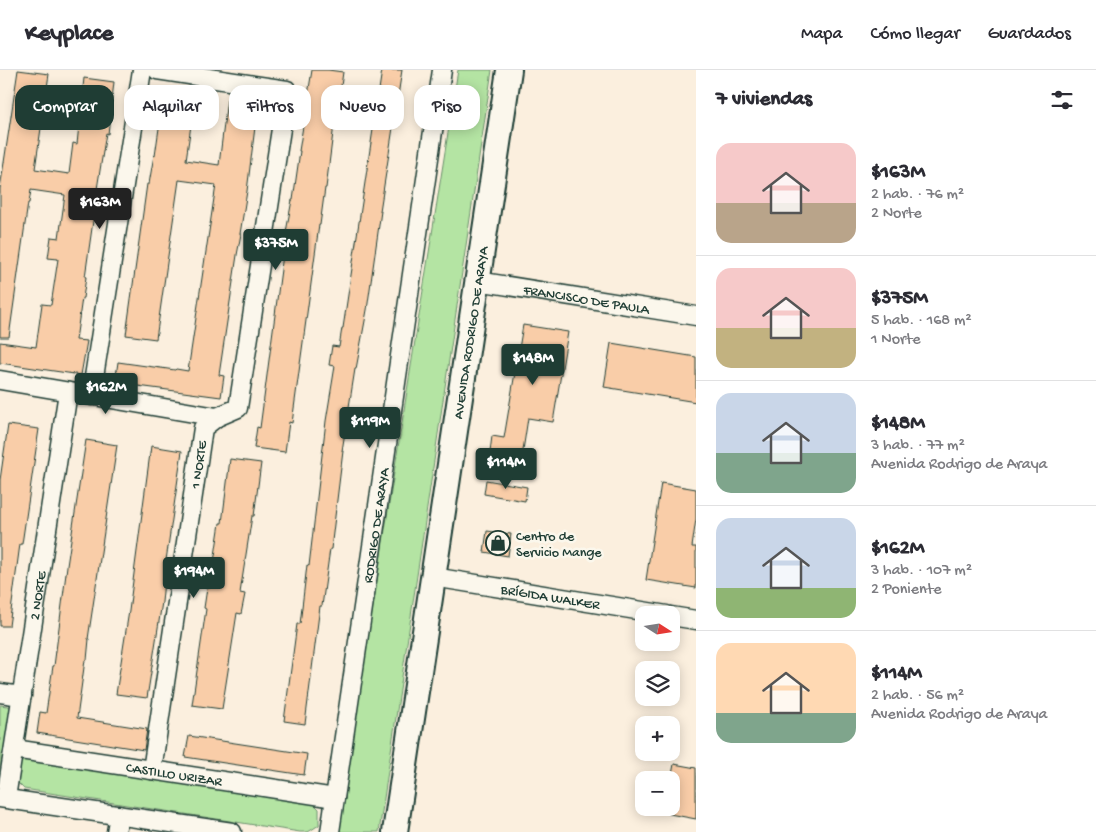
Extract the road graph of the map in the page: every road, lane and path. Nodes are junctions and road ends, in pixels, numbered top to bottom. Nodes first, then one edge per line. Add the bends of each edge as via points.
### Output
1 (142, 70) edge
2 (157, 70) edge
3 (442, 70) edge
4 (509, 70) edge
5 (477, 281) junction
6 (696, 316) edge
7 (0, 380) edge
8 (68, 392) junction
9 (91, 396) junction
10 (217, 417) junction
11 (433, 578) junction
12 (635, 610) edge
13 (680, 617) edge
14 (696, 620) edge
15 (0, 693) edge
16 (22, 696) junction
17 (14, 749) junction
18 (152, 770) junction
19 (3, 798) edge
20 (335, 798) junction
21 (118, 824) edge
22 (232, 832) edge
23 (330, 832) edge
24 (395, 832) edge

1 - 9 street
2 - 10 street, 1 NORTE via 287,90 238,408
3 - 20 street, RODRIGO DE ARAYA
4 - 5 main road, AVENIDA RODRIGO DE ARAYA
5 - 6 street, FRANCISCO DE PAULA
5 - 11 main road, AVENIDA RODRIGO DE ARAYA
7 - 8 street
8 - 9 street
8 - 16 street, 2 NORTE
9 - 10 street
10 - 18 street, 1 NORTE via 203,428
11 - 12 street, BRÍGIDA WALKER
11 - 24 main road, AVENIDA RODRIGO DE ARAYA
13 - 14 street
15 - 16 street
16 - 17 street, 2 NORTE
17 - 18 street, CASTILLO URIZAR
17 - 19 street, 2 NORTE
18 - 20 street, CASTILLO URIZAR
19 - 21 street
20 - 23 street, RODRIGO DE ARAYA
21 - 22 street

